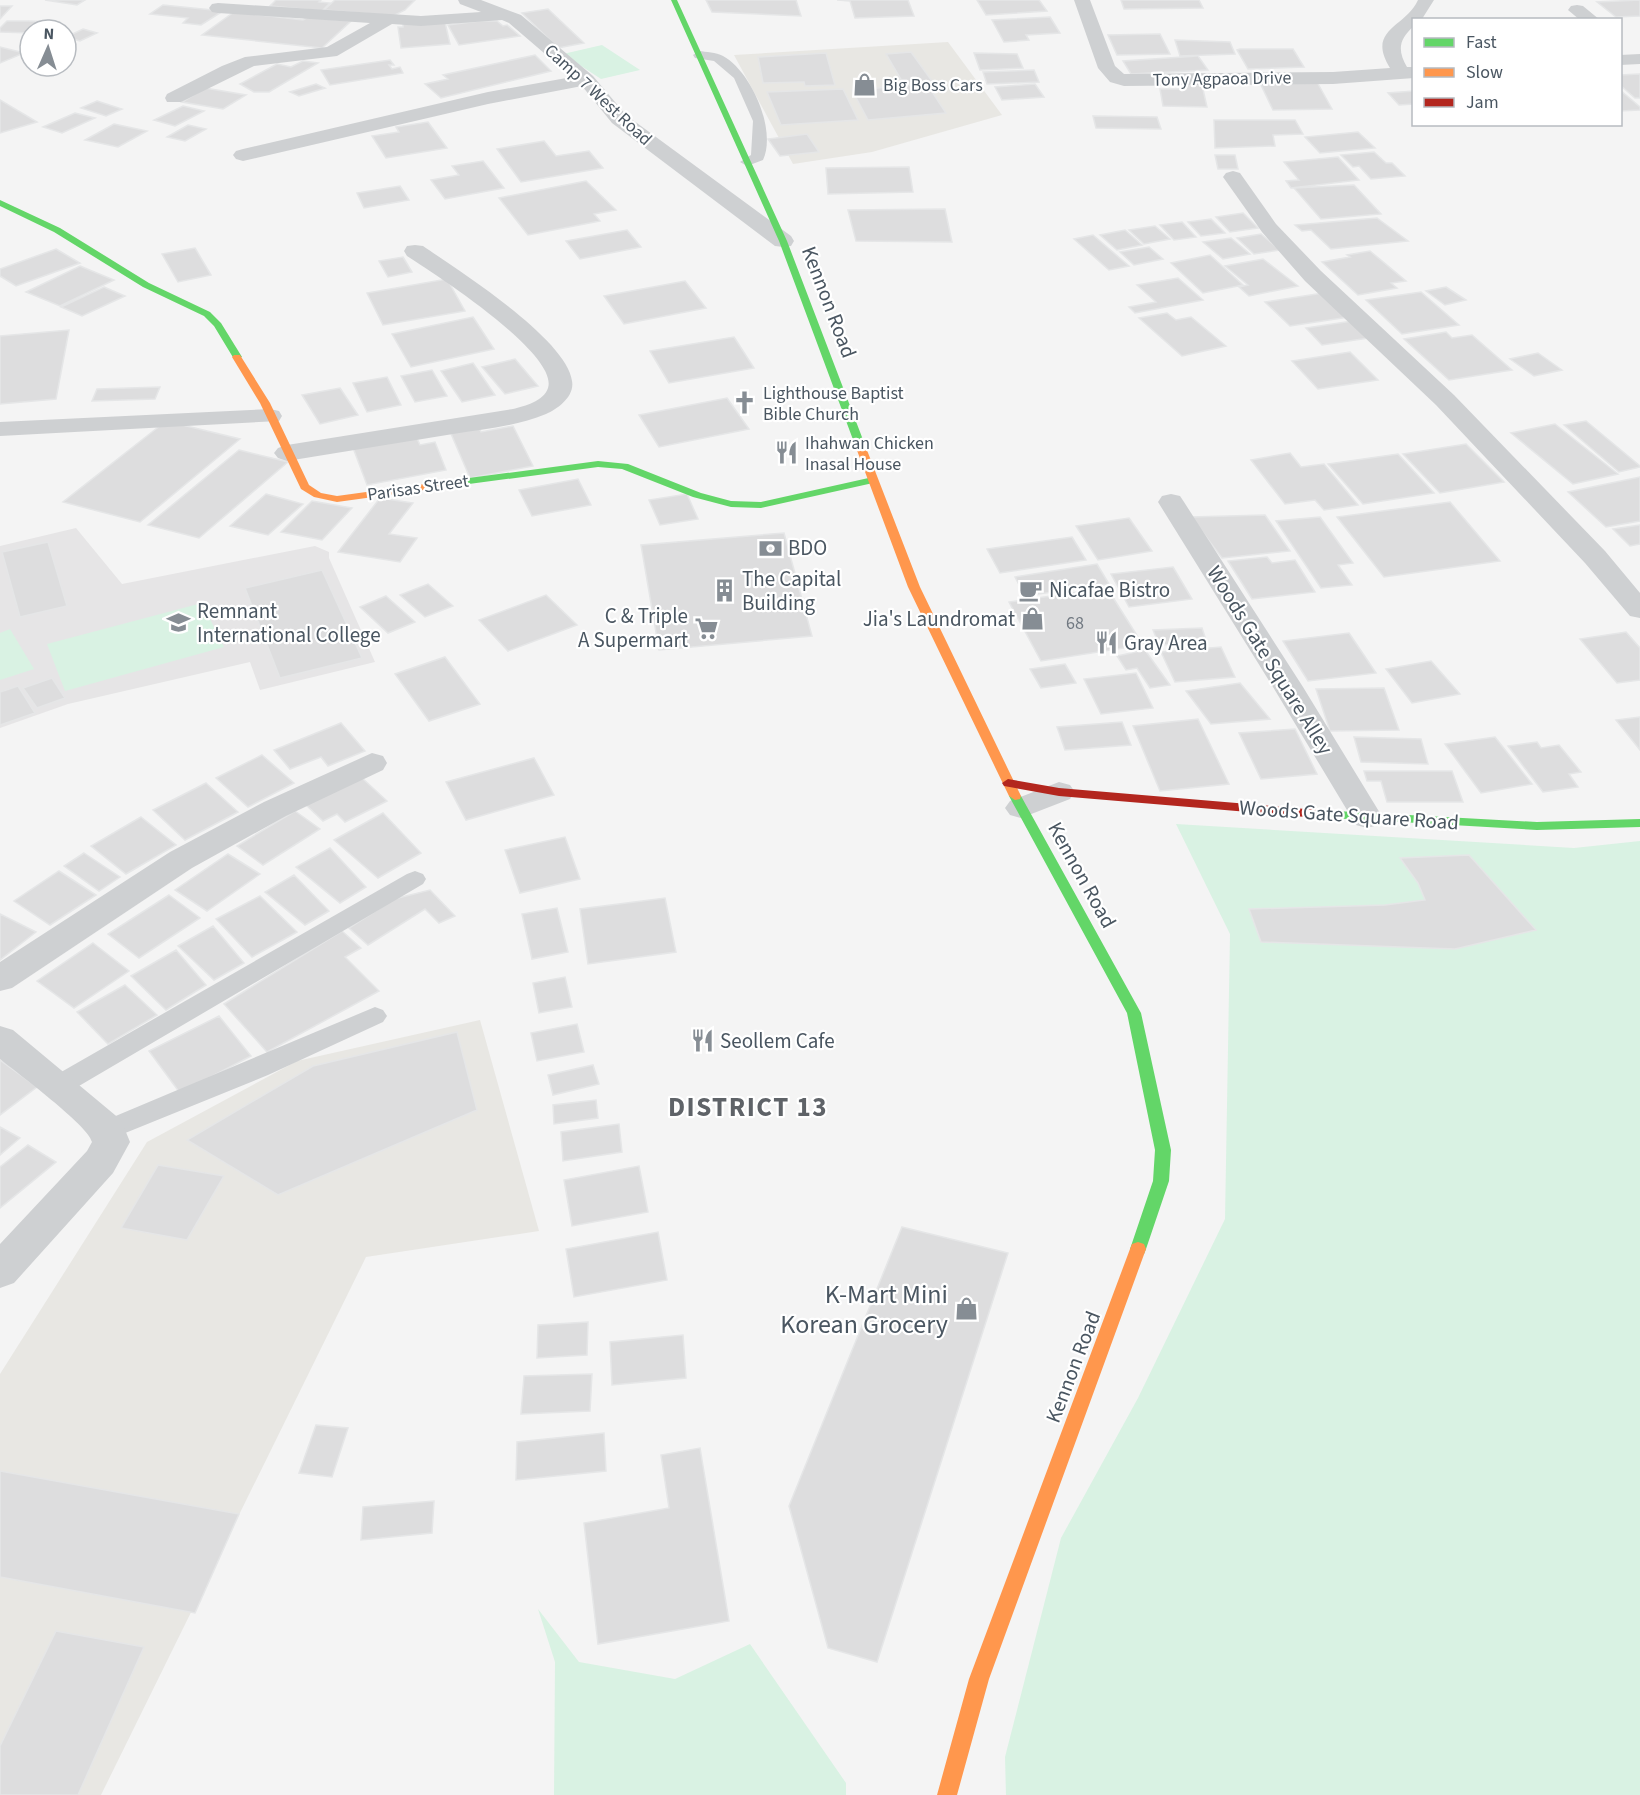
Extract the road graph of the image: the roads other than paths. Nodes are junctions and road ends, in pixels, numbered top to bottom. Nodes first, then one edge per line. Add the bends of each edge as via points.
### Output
1 (466, 0) edge
2 (674, 0) edge
3 (1082, 0) edge
4 (1426, 0) edge
5 (218, 9) dead end
6 (1577, 10) dead end
7 (507, 15) junction
8 (1589, 18) edge
9 (389, 19) junction
10 (699, 54) junction
11 (1640, 59) edge
12 (1622, 60) edge
13 (1408, 73) edge
14 (586, 80) junction
15 (174, 98) dead end
16 (243, 155) dead end
17 (747, 162) junction
18 (1233, 177) dead end
19 (0, 203) edge
20 (783, 241) junction
21 (415, 251) dead end
22 (270, 416) junction
23 (0, 429) edge
24 (287, 453) junction
25 (873, 480) junction
26 (1171, 502) dead end
27 (1640, 610) edge
28 (372, 763) dead end
29 (1059, 792) joint
30 (1014, 795) junction
31 (1367, 818) junction
32 (1640, 823) edge
33 (416, 879) dead end
34 (0, 979) edge
35 (375, 1016) dead end
36 (0, 1039) edge
37 (58, 1086) junction
38 (108, 1130) junction
39 (0, 1271) edge
40 (947, 1795) edge

1 - 7 street, Camp 7 West Road
2 - 10 main road, Kennon Road
3 - 13 street, Tony Agpaoa Drive via 1107,68 1124,80 1333,78
4 - 13 street via 1422,10 1393,37 1393,62
5 - 9 street
6 - 8 street
7 - 9 street via 421,21
7 - 14 street, Camp 7 West Road
9 - 15 street via 331,52 251,61
10 - 17 main road, Kennon Road
10 - 17 lane via 718,58 739,76 760,121 758,157
11 - 12 street
14 - 16 street via 488,98
14 - 20 street, Camp 7 West Road via 619,119
17 - 20 main road, Kennon Road
18 - 27 street via 1269,228 1313,276 1445,400 1596,557
19 - 22 main road, Parisas Street via 57,230 146,285 207,314 218,325
20 - 25 main road, Kennon Road
21 - 24 street via 471,289 531,340 558,371 559,390 540,409 516,416
22 - 23 street
22 - 24 main road, Parisas Street
24 - 25 main road, Parisas Street via 305,487 337,499 598,464 624,466 731,504 760,505
25 - 30 main road, Kennon Road via 914,587
26 - 31 street, Woods Gate Square Alley
28 - 34 street via 181,860
29 - 30 street, Woods Gate Square Road
29 - 31 main road, Woods Gate Square Road
30 - 40 main road, Kennon Road via 1134,1013 1163,1150 1161,1181 1130,1277 979,1679
31 - 32 main road, Woods Gate Square Road via 1537,826
33 - 37 lane
35 - 38 lane
36 - 37 street
37 - 38 street
38 - 39 street via 111,1142 100,1162

